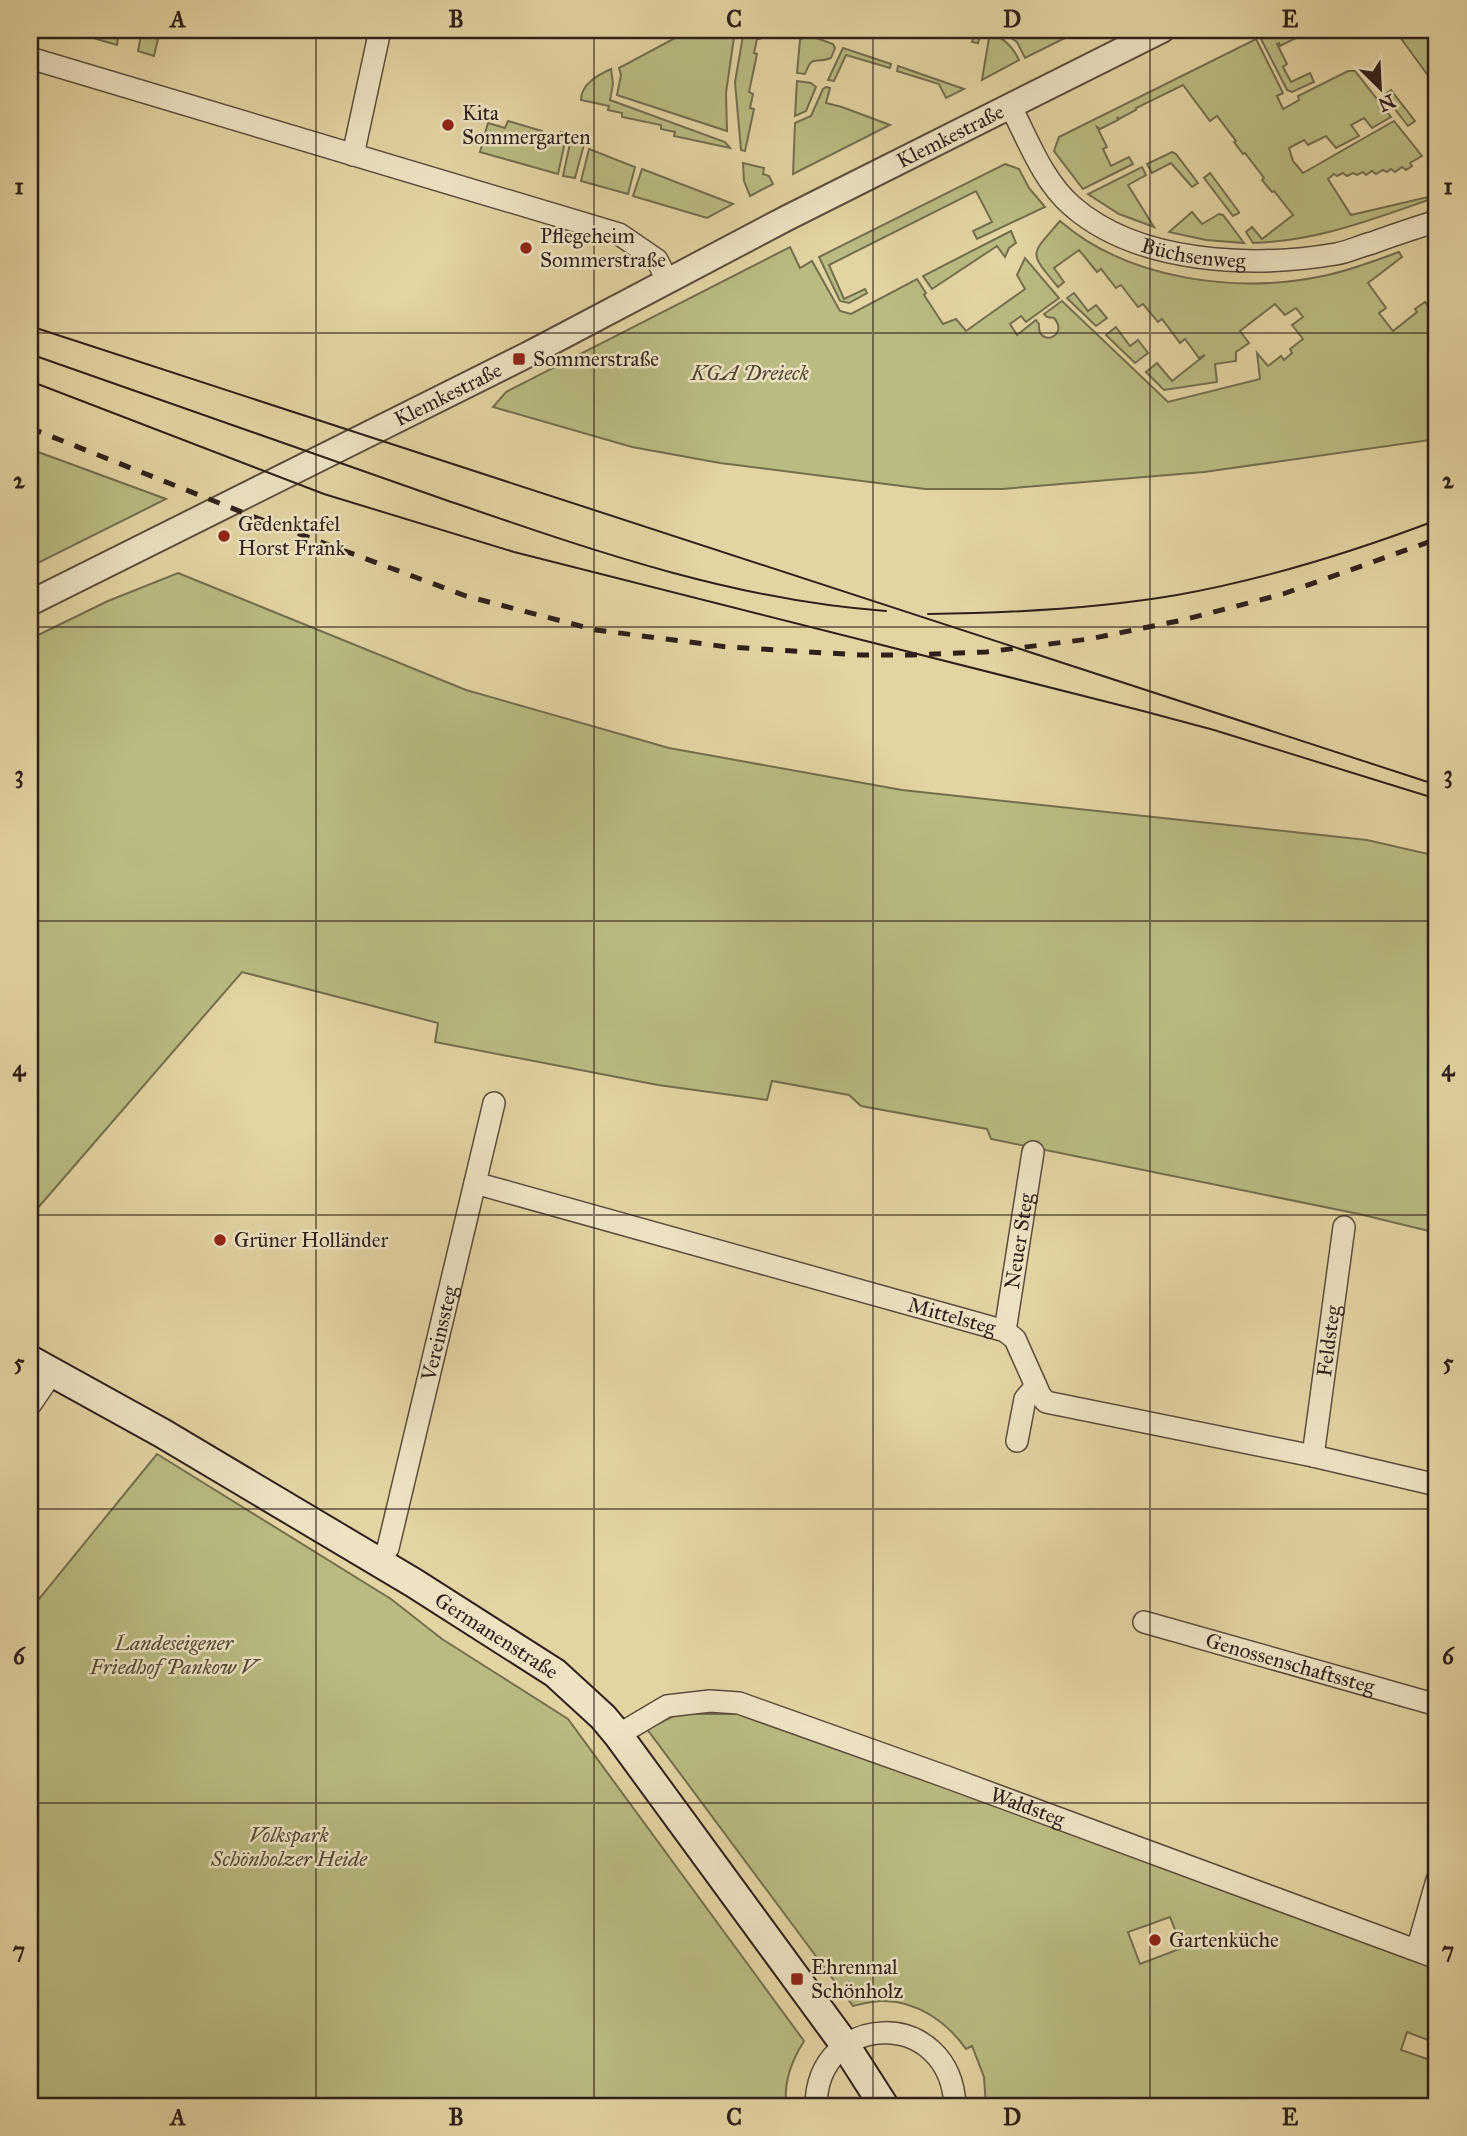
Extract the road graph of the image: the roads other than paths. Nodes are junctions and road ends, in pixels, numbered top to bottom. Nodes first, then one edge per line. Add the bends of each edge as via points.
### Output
1 (380, 30) edge
2 (1162, 30) edge
3 (30, 58) edge
4 (1010, 107) junction
5 (353, 155) junction
6 (1437, 221) edge
7 (667, 280) junction
8 (30, 603) edge
9 (494, 1103) dead end
10 (1032, 1152) dead end
11 (475, 1183) junction
12 (1344, 1227) dead end
13 (1005, 1331) junction
14 (41, 1366) edge
15 (1036, 1386) junction
16 (30, 1405) edge
17 (1017, 1441) dead end
18 (1313, 1456) junction
19 (1437, 1485) edge
20 (378, 1562) junction
21 (1144, 1622) dead end
22 (1437, 1706) edge
23 (618, 1735) junction
24 (1437, 1880) edge
25 (1417, 1950) junction
26 (1437, 1958) edge
27 (845, 2045) junction
28 (816, 2106) edge
29 (884, 2106) edge
30 (956, 2106) edge

1 - 5 street
2 - 4 street, Klemkestraße
3 - 5 street
4 - 6 street, Büchsenweg via 1048,177 1071,206 1128,239 1193,258 1269,261 1338,254
4 - 7 street, Klemkestraße
5 - 7 street via 619,234 657,260
7 - 8 street, Klemkestraße via 529,354
9 - 11 street, Vereinssteg
10 - 13 street, Neuer Steg
11 - 13 street, Mittelsteg
11 - 20 street, Vereinssteg via 388,1548
12 - 18 street, Feldsteg
13 - 15 street, Mittelsteg via 1015,1339
14 - 16 street
14 - 20 main road, Germanenstraße
15 - 17 street via 1025,1399
15 - 18 street, Mittelsteg via 1046,1402
18 - 19 street, Mittelsteg
20 - 23 main road, Germanenstraße via 555,1673
21 - 22 street, Genossenschaftssteg
23 - 25 street, Waldsteg via 667,1706 739,1703
23 - 27 main road, Germanenstraße
24 - 25 street
25 - 26 street, Waldsteg
27 - 28 street via 822,2074
27 - 29 main road, Germanenstraße
27 - 30 street via 884,2032 923,2043 939,2056 950,2074

